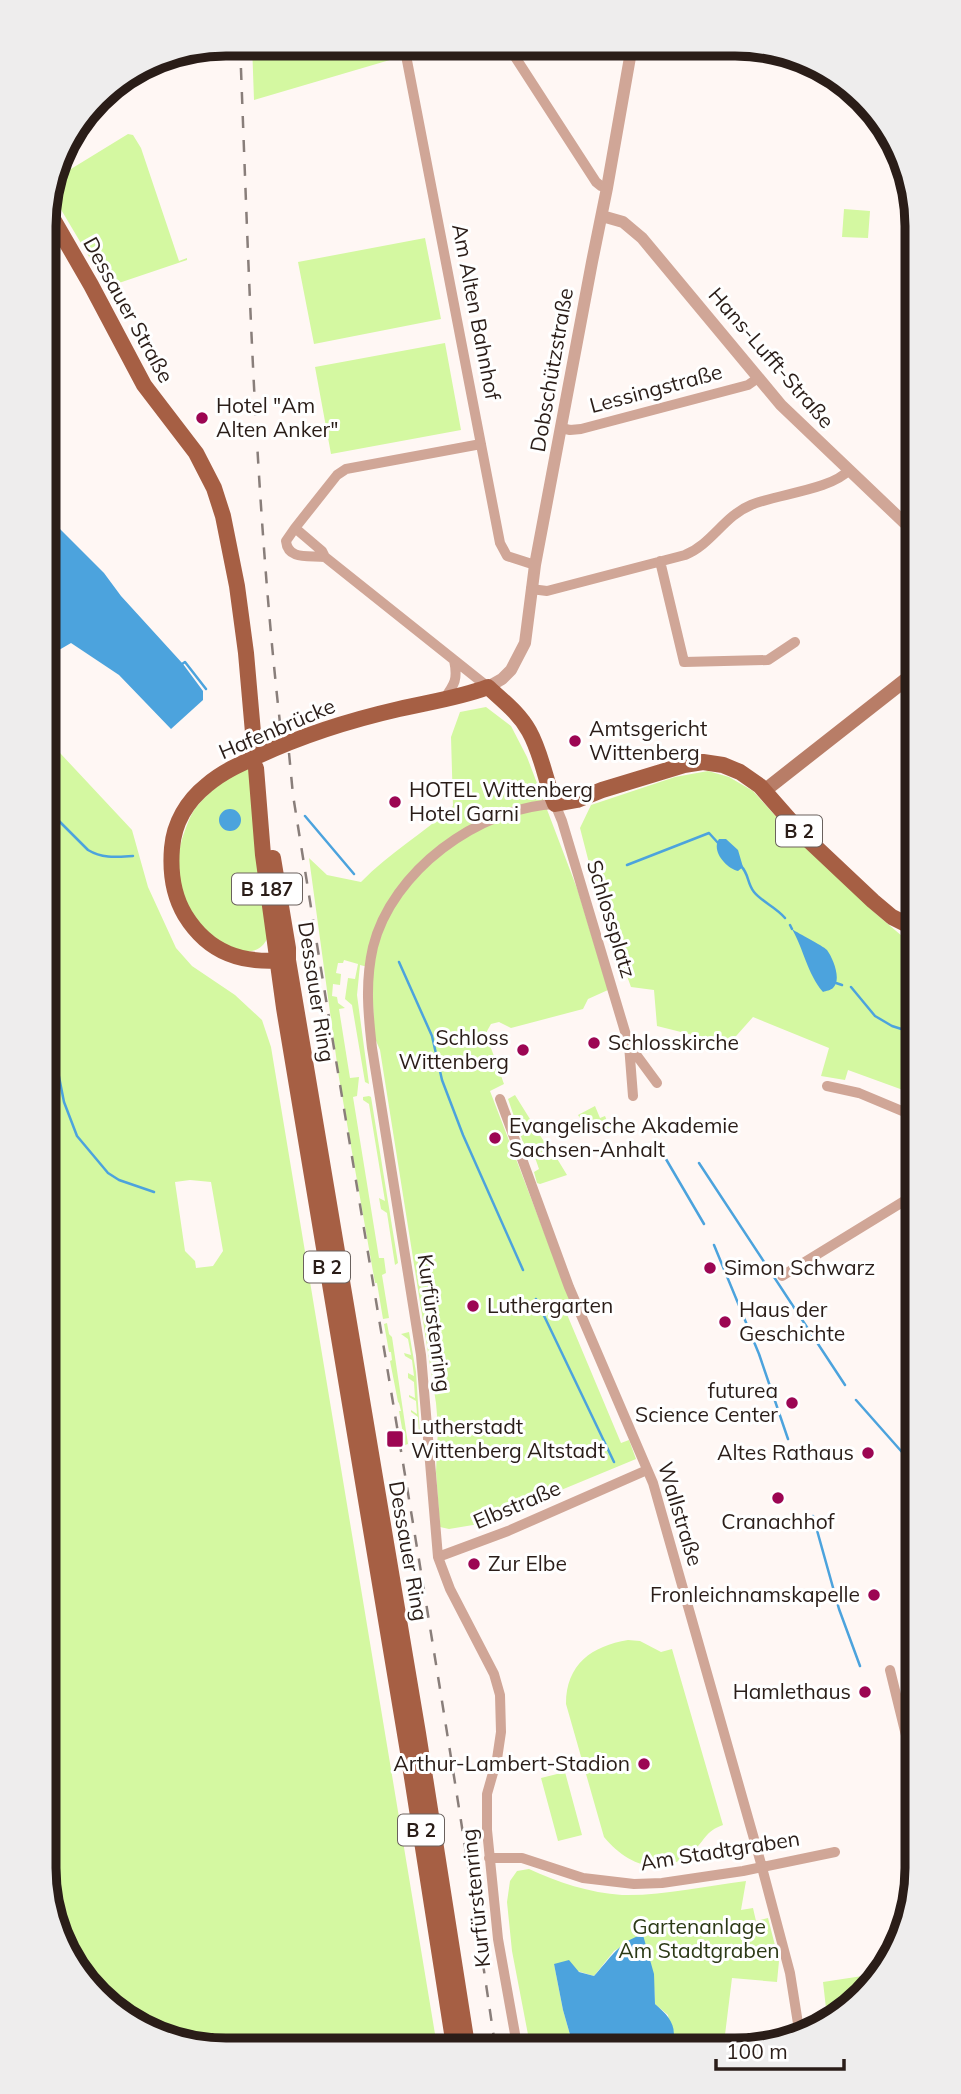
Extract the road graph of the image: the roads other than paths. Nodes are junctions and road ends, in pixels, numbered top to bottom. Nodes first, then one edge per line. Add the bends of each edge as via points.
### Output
1 (406, 56) edge
2 (514, 56) edge
3 (630, 56) edge
4 (607, 188) junction
5 (602, 216) junction
6 (56, 225) edge
7 (758, 378) junction
8 (561, 428) junction
9 (481, 444) junction
10 (849, 470) junction
11 (905, 523) edge
12 (295, 528) junction
13 (325, 557) junction
14 (660, 561) junction
15 (535, 565) junction
16 (531, 589) junction
17 (795, 642) dead end
18 (454, 660) junction
19 (905, 680) edge
20 (488, 687) junction
21 (444, 699) junction
22 (254, 744) dead end
23 (256, 768) dead end
24 (764, 791) junction
25 (547, 804) junction
26 (905, 924) edge
27 (282, 961) junction
28 (629, 1045) junction
29 (657, 1083) dead end
30 (827, 1086) dead end
31 (633, 1096) dead end
32 (500, 1099) dead end
33 (905, 1112) edge
34 (905, 1201) edge
35 (782, 1276) dead end
36 (647, 1470) junction
37 (438, 1557) junction
38 (890, 1670) dead end
39 (905, 1731) edge
40 (835, 1852) dead end
41 (489, 1857) junction
42 (762, 1868) junction
43 (798, 2026) edge
44 (453, 2038) edge
45 (466, 2038) edge
46 (516, 2038) edge

1 - 9 street, Am Alten Bahnhof
2 - 4 street via 596,182
3 - 4 street, Dobschützstraße
4 - 5 street, Dobschützstraße
5 - 7 street, Hans-Lufft-Straße via 623,222 642,238
5 - 8 street, Dobschützstraße
6 - 22 main road, Dessauer Straße via 142,382 206,470 223,516 240,609
7 - 8 street, Lessingstraße via 748,385 581,429
7 - 10 street, Hans-Lufft-Straße
8 - 15 street, Dobschützstraße
9 - 12 street via 346,469
9 - 15 street, Am Alten Bahnhof via 502,550 510,558
10 - 11 street, Hans-Lufft-Straße
10 - 14 street via 836,481 745,507 693,552
12 - 13 street
12 - 13 street via 286,541 289,551 296,556
13 - 18 street
14 - 16 street via 547,591
14 - 17 street via 684,662 768,660
15 - 16 street, Dobschützstraße
16 - 20 street, Dobschützstraße via 522,651 502,679
18 - 20 street
18 - 21 street via 456,681
19 - 24 main road
20 - 21 main road, Hafenbrücke
20 - 25 main road via 528,730 547,786
21 - 27 main road, Hafenbrücke via 357,719 270,751 201,790 179,820 173,839 174,889 186,917 211,944 239,959
23 - 27 main road, Dessauer Ring / B 187 via 288,948
24 - 25 main road, B 2 via 732,768 703,762 577,800
24 - 26 main road, B 2 via 873,901
25 - 28 street, Schlossplatz via 562,823
25 - 37 street, Kurfürstenring via 473,829 417,871 382,921 368,972 372,1048 421,1356
27 - 44 main road, Dessauer Ring / B 2
27 - 45 main road, Dessauer Ring / B 2 via 418,1733
28 - 29 street, Schlossplatz
28 - 31 street, Schlossplatz
30 - 33 street via 859,1093
32 - 36 street, Wallstraße via 569,1287
34 - 35 street
36 - 37 street, Elbstraße
36 - 42 street, Wallstraße
37 - 41 street, Kurfürstenring via 500,1695 499,1748 487,1799
38 - 39 street
40 - 42 street, Am Stadtgraben
41 - 42 street, Am Stadtgraben via 522,1858 583,1878 634,1884
41 - 46 street, Kurfürstenring
42 - 43 street, Wallstraße via 790,1973

